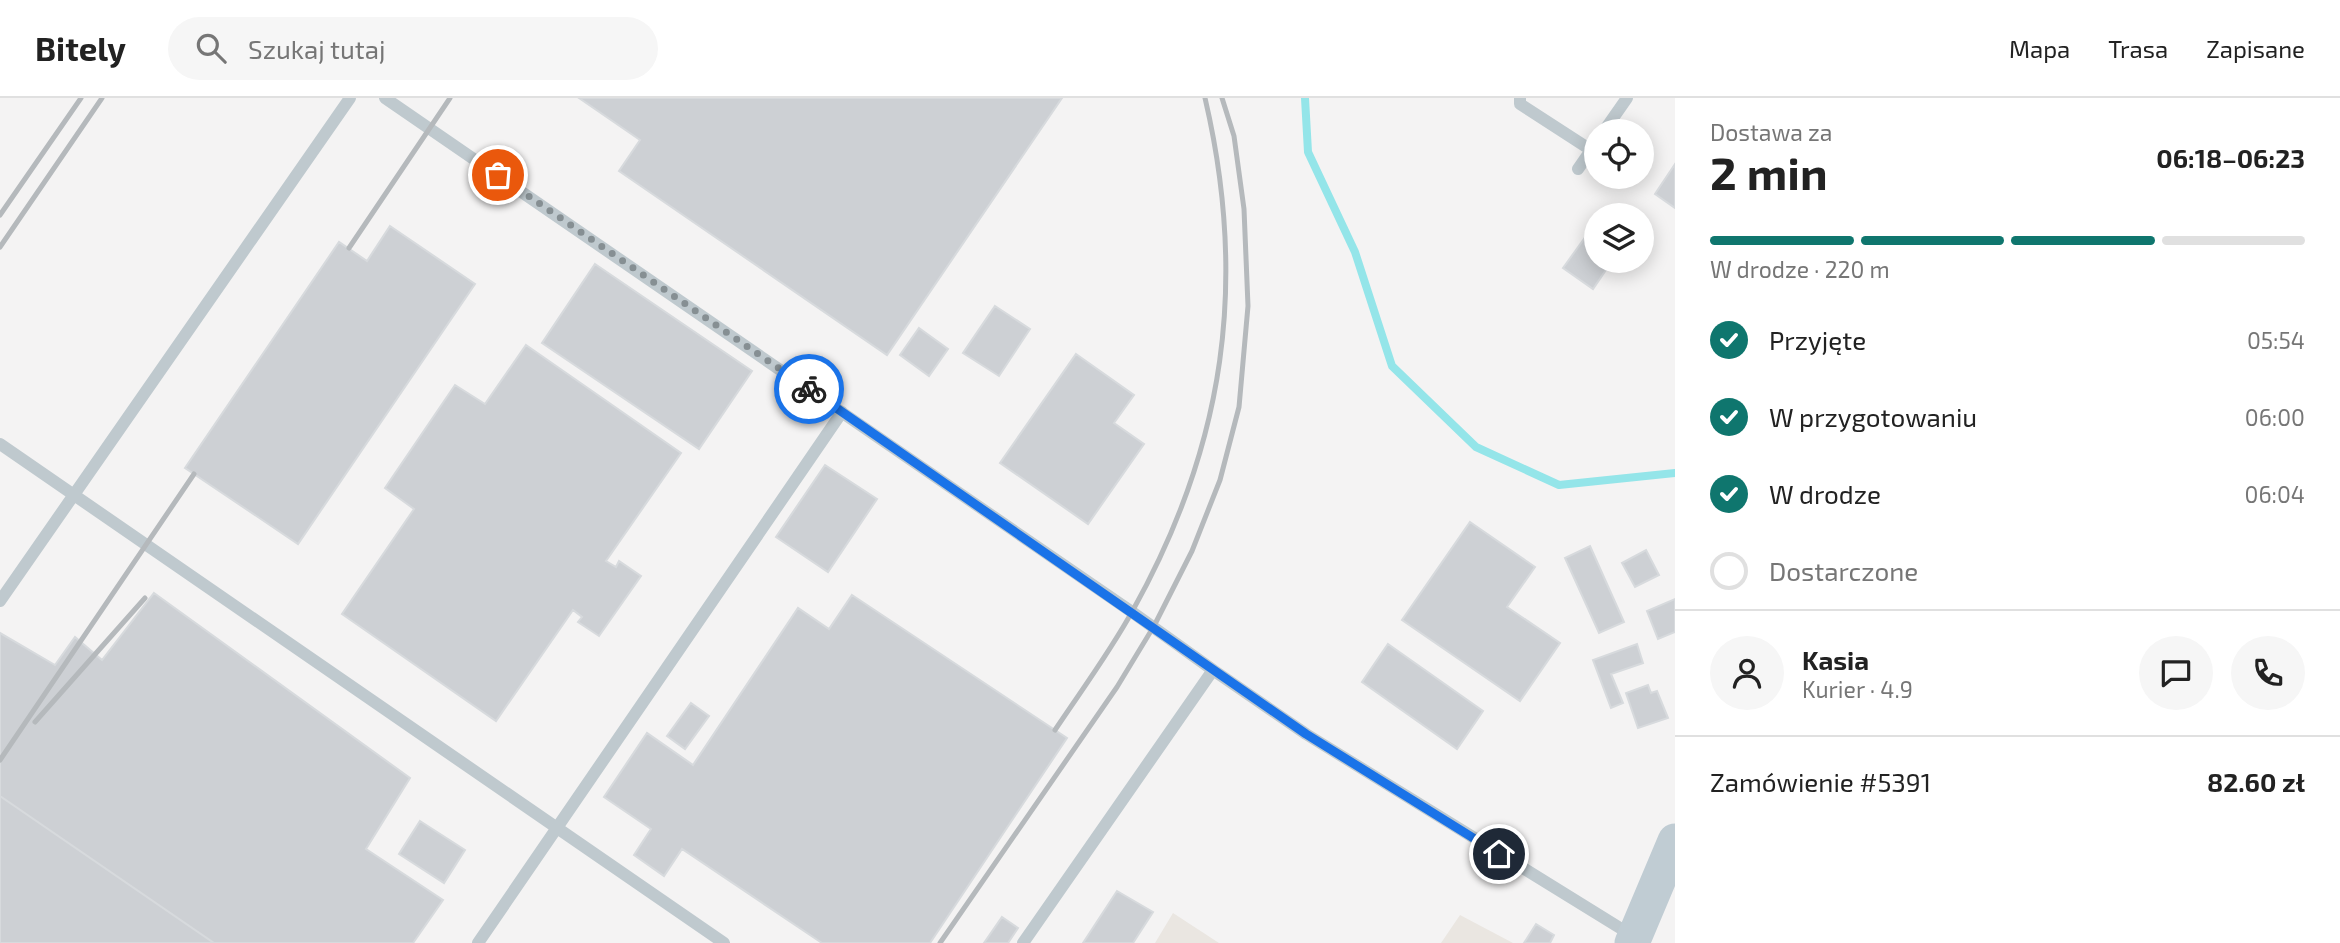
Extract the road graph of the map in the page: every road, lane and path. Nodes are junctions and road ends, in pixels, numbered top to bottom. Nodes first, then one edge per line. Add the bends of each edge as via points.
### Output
1 (350, 98) edge
2 (385, 98) edge
3 (1520, 98) edge
4 (1627, 98) edge
5 (1612, 119) edge
6 (1584, 141) edge
7 (1584, 161) edge
8 (1578, 169) dead end
9 (842, 412) junction
10 (0, 444) edge
11 (74, 493) junction
12 (0, 601) edge
13 (1213, 670) junction
14 (556, 829) junction
15 (1675, 841) edge
16 (1630, 941) edge
17 (478, 943) edge
18 (723, 943) edge
19 (1023, 943) edge

1 - 11 lane
2 - 9 lane
3 - 6 lane via 1520,104
4 - 5 lane
7 - 8 lane
9 - 13 lane
9 - 14 lane
10 - 11 lane
11 - 12 lane
11 - 14 lane
13 - 16 lane
13 - 19 lane
14 - 17 lane
14 - 18 lane
15 - 16 main road

